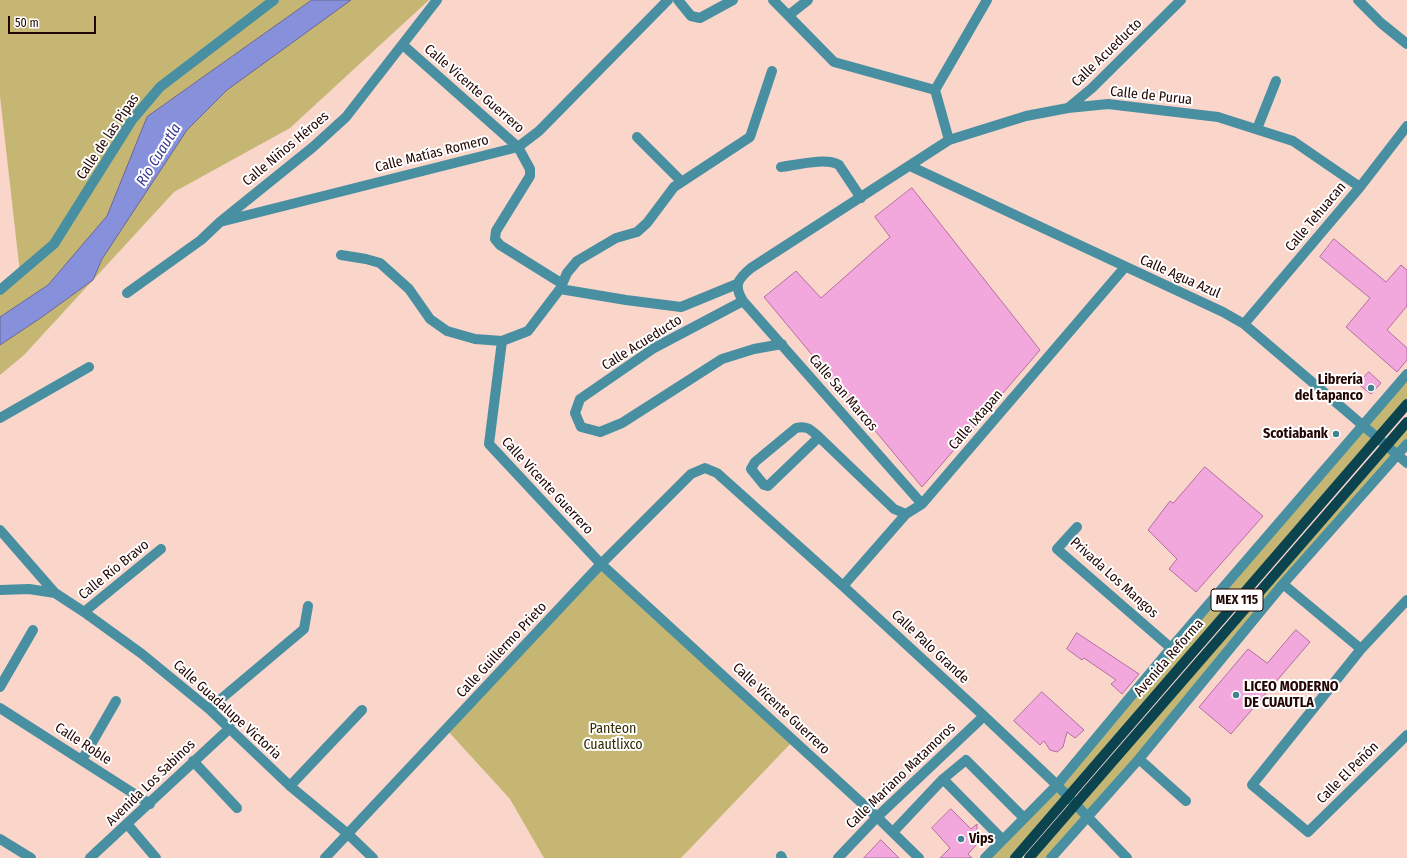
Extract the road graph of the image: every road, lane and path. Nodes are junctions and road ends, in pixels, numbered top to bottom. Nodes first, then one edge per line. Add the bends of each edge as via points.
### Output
1 (274, 0) edge
2 (437, 0) edge
3 (668, 0) edge
4 (678, 0) edge
5 (733, 0) edge
6 (773, 0) edge
7 (808, 0) edge
8 (987, 0) edge
9 (1181, 0) edge
10 (1358, 0) edge
11 (788, 15) junction
12 (1407, 44) edge
13 (403, 45) junction
14 (772, 71) dead end
15 (1276, 81) dead end
16 (936, 90) junction
17 (1068, 108) junction
18 (1407, 126) edge
19 (1257, 129) junction
20 (637, 138) dead end
21 (949, 140) junction
22 (518, 147) junction
23 (910, 166) junction
24 (781, 167) dead end
25 (681, 181) junction
26 (1360, 187) junction
27 (861, 198) junction
28 (220, 222) junction
29 (341, 255) dead end
30 (1125, 267) junction
31 (737, 284) junction
32 (560, 286) junction
33 (0, 290) edge
34 (127, 293) dead end
35 (743, 300) junction
36 (1244, 324) junction
37 (502, 341) junction
38 (782, 344) junction
39 (89, 367) dead end
40 (1407, 374) edge
41 (1407, 404) edge
42 (0, 418) edge
43 (1407, 422) edge
44 (1362, 425) junction
45 (819, 437) junction
46 (1377, 438) junction
47 (1407, 444) edge
48 (1386, 447) junction
49 (1398, 455) junction
50 (1407, 463) edge
51 (705, 468) joint
52 (922, 504) junction
53 (906, 514) junction
54 (1077, 526) dead end
55 (0, 530) edge
56 (161, 549) dead end
57 (601, 564) junction
58 (1283, 584) junction
59 (843, 586) junction
60 (0, 590) edge
61 (55, 593) junction
62 (1407, 600) edge
63 (308, 606) dead end
64 (84, 612) junction
65 (33, 630) dead end
66 (1171, 648) junction
67 (1361, 649) junction
68 (0, 687) edge
69 (116, 701) dead end
70 (0, 708) edge
71 (209, 709) junction
72 (362, 710) dead end
73 (984, 716) junction
74 (230, 728) junction
75 (1407, 735) edge
76 (1139, 759) junction
77 (82, 760) junction
78 (193, 761) junction
79 (943, 779) junction
80 (1057, 785) junction
81 (290, 786) junction
82 (1068, 797) junction
83 (1186, 801) dead end
84 (150, 804) junction
85 (1075, 805) junction
86 (237, 808) dead end
87 (877, 817) junction
88 (1024, 818) junction
89 (1087, 818) junction
90 (128, 825) junction
91 (893, 832) junction
92 (348, 834) junction
93 (0, 838) edge
94 (1002, 839) junction
95 (31, 858) edge
96 (90, 858) edge
97 (156, 858) edge
98 (325, 858) edge
99 (373, 858) edge
100 (838, 858) edge
101 (918, 858) edge
102 (985, 858) edge
103 (1015, 858) edge
104 (1029, 858) edge
105 (1051, 858) edge
106 (1128, 858) edge

1 - 33 street, Calle de las Pipas via 160,87 132,120 54,244
2 - 13 street, Calle Niños Héroes
3 - 22 street, Calle Matías Romero via 539,131
4 - 5 street via 692,16 700,18
6 - 11 street
7 - 11 street
8 - 16 street
9 - 17 street, Calle Acueducto via 1092,88
10 - 12 street
11 - 16 street via 834,62
13 - 22 street, Calle Vicente Guerrero
13 - 28 street, Calle Niños Héroes via 346,117
14 - 25 street via 750,137
15 - 19 street
16 - 21 street
17 - 19 street, Calle de Purua via 1108,104 1218,117
17 - 21 street, Calle de Purua via 1026,116
18 - 26 street, Calle Tehuacan
19 - 26 street, Calle de Purua via 1293,141
20 - 25 street
21 - 23 street, Calle de Purua
22 - 28 street, Calle Matías Romero
22 - 32 street, Calle Vicente Guerrero via 530,169 530,176 496,231 495,239
23 - 27 street
23 - 30 street, Calle Agua Azul
24 - 27 street via 835,162
25 - 32 street via 637,232 616,238 577,261 567,272
26 - 36 street, Calle Tehuacan
27 - 31 street via 751,268
28 - 34 street, Calle Niños Héroes via 201,240
29 - 37 street via 380,263 409,289 430,319 447,331 475,339
30 - 36 street, Calle Agua Azul
30 - 52 street, Calle Ixtapan
31 - 32 street via 681,307 626,300
31 - 35 street via 738,293
32 - 37 street via 528,331
35 - 38 street, Calle San Marcos
35 - 38 street, Calle Acueducto via 654,348 580,399 575,413 581,427 600,432 622,423 722,359
36 - 44 street, Calle Agua Azul
37 - 57 street, Calle Vicente Guerrero via 489,444
38 - 52 street, Calle San Marcos
39 - 42 street
40 - 44 street
41 - 46 main road, Avenida Reforma / MEX 115
43 - 48 main road, Avenida Reforma / MEX 115
44 - 46 street, Calle Agua Azul
44 - 66 street
45 - 45 street via 768,486 764,485 751,469 755,462 796,428 804,426
45 - 53 street via 894,509
46 - 48 street, Calle Agua Azul
46 - 82 main road, Avenida Reforma / MEX 115
47 - 49 street
48 - 49 street, Calle Agua Azul
48 - 85 main road, Avenida Reforma / MEX 115
49 - 50 street, Calle Agua Azul
49 - 58 street
51 - 57 street, Calle Guillermo Prieto via 691,474
51 - 59 street, Calle Palo Grande via 717,473
52 - 53 street, Calle Ixtapan
53 - 59 street, Calle Ixtapan
54 - 66 street, Privada Los Mangos via 1057,549
55 - 61 street, Calle Guadalupe Victoria
56 - 64 street, Calle Río Bravo
57 - 87 street, Calle Vicente Guerrero
57 - 92 street, Calle Guillermo Prieto
58 - 67 street
58 - 76 street
59 - 73 street, Calle Palo Grande
60 - 61 street, Calle Guadalupe Victoria via 29,589
61 - 64 street, Calle Guadalupe Victoria
62 - 67 street
63 - 71 street via 304,629
64 - 71 street, Calle Guadalupe Victoria via 142,654
65 - 68 street
66 - 80 street
67 - 75 street, Calle El Peñón via 1252,785 1308,832
69 - 77 street
70 - 77 street, Calle Roble
71 - 74 street, Calle Guadalupe Victoria
72 - 81 street
73 - 80 street, Calle Palo Grande
73 - 87 street, Calle Mariano Matamoros
74 - 78 street, Avenida Los Sabinos
74 - 81 street, Calle Guadalupe Victoria
76 - 83 street
76 - 89 street
77 - 84 street, Calle Roble
78 - 84 street, Avenida Los Sabinos
78 - 86 street
79 - 88 street via 966,760
79 - 91 street
79 - 94 street
80 - 82 street, Calle Palo Grande
80 - 88 street
81 - 92 street, Calle Guadalupe Victoria
82 - 85 street, Calle Palo Grande
82 - 103 main road, Avenida Reforma / MEX 115
84 - 90 street, Avenida Los Sabinos
85 - 89 street, Calle Palo Grande
85 - 104 main road, Avenida Reforma / MEX 115
87 - 91 street, Calle Vicente Guerrero
87 - 100 street, Calle Mariano Matamoros
88 - 94 street
89 - 105 street
89 - 106 street, Calle Palo Grande
90 - 96 street, Avenida Los Sabinos
90 - 97 street
91 - 101 street, Calle Vicente Guerrero
92 - 98 street, Calle Guillermo Prieto
92 - 99 street, Calle Guadalupe Victoria
93 - 95 street
94 - 102 street

